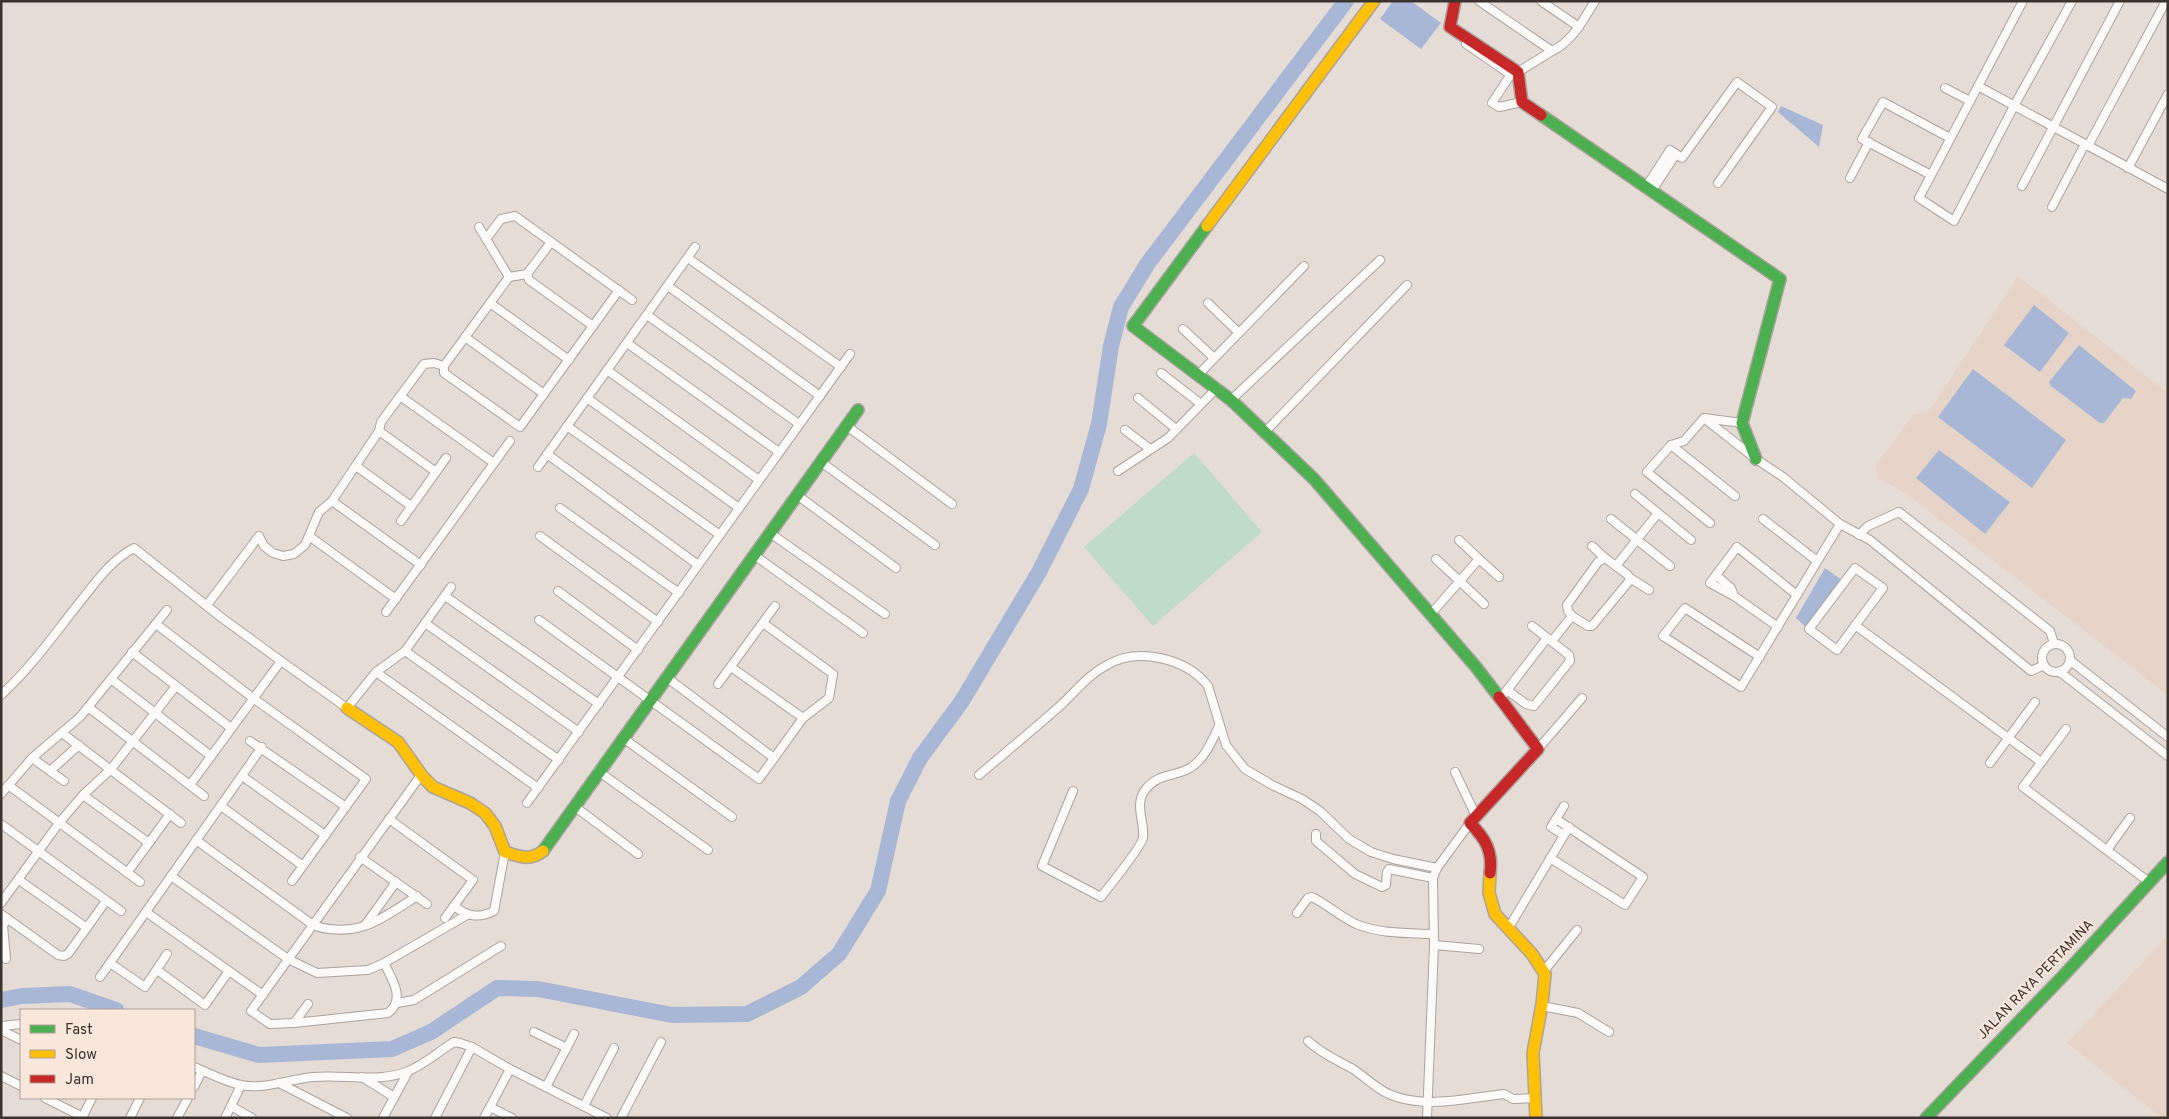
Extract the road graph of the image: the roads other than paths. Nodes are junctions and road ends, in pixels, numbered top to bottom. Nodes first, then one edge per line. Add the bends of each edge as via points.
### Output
1 (1374, 1) edge
2 (1456, 1) edge
3 (1479, 1) edge
4 (1541, 1) edge
5 (1595, 1) edge
6 (2023, 1) edge
7 (2072, 1) edge
8 (2120, 1) edge
9 (2166, 1) edge
10 (1579, 27) junction
11 (1444, 29) dead end
12 (1552, 51) junction
13 (1514, 72) junction
14 (1978, 86) junction
15 (1946, 88) dead end
16 (2168, 94) edge
17 (1970, 101) junction
18 (1522, 102) junction
19 (2014, 106) junction
20 (2053, 127) junction
21 (1950, 138) junction
22 (1869, 142) junction
23 (2086, 145) junction
24 (2128, 168) junction
25 (1931, 175) junction
26 (1850, 178) dead end
27 (1718, 183) dead end
28 (2022, 186) dead end
29 (1649, 189) junction
30 (2168, 189) edge
31 (2052, 207) dead end
32 (479, 227) dead end
33 (486, 239) junction
34 (551, 242) junction
35 (695, 248) dead end
36 (688, 258) junction
37 (1380, 260) dead end
38 (1304, 266) dead end
39 (527, 274) junction
40 (509, 277) junction
41 (1407, 285) dead end
42 (668, 286) junction
43 (619, 290) junction
44 (632, 300) dead end
45 (490, 303) junction
46 (1208, 303) dead end
47 (647, 315) junction
48 (593, 326) junction
49 (1183, 329) dead end
50 (1239, 332) junction
51 (465, 337) junction
52 (627, 343) junction
53 (850, 354) dead end
54 (1214, 358) junction
55 (569, 360) junction
56 (444, 366) junction
57 (841, 367) junction
58 (607, 370) junction
59 (1161, 373) dead end
60 (1198, 375) junction
61 (1217, 388) junction
62 (544, 394) junction
63 (400, 396) junction
64 (820, 396) junction
65 (587, 398) junction
66 (1138, 398) dead end
67 (1231, 400) junction
68 (1201, 404) junction
69 (858, 410) dead end
70 (1704, 418) junction
71 (1742, 423) junction
72 (799, 424) junction
73 (567, 426) junction
74 (847, 426) junction
75 (1176, 429) junction
76 (1125, 430) dead end
77 (379, 431) junction
78 (1265, 432) junction
79 (510, 441) dead end
80 (1672, 445) junction
81 (1150, 449) junction
82 (779, 452) junction
83 (547, 454) junction
84 (446, 458) dead end
85 (1756, 459) junction
86 (821, 462) junction
87 (494, 463) junction
88 (356, 466) junction
89 (538, 467) dead end
90 (1118, 471) dead end
91 (436, 472) junction
92 (759, 480) junction
93 (1635, 494) dead end
94 (797, 495) junction
95 (1735, 496) dead end
96 (332, 501) junction
97 (952, 504) dead end
98 (411, 506) junction
99 (560, 508) dead end
100 (739, 508) junction
101 (1658, 513) junction
102 (1611, 518) dead end
103 (1764, 519) dead end
104 (401, 521) dead end
105 (1710, 523) dead end
106 (1840, 524) junction
107 (770, 533) junction
108 (720, 535) junction
109 (1859, 535) junction
110 (309, 536) junction
111 (540, 536) dead end
112 (1637, 539) junction
113 (1459, 540) dead end
114 (1691, 540) dead end
115 (935, 545) dead end
116 (1592, 546) dead end
117 (754, 554) junction
118 (1605, 558) junction
119 (1436, 559) dead end
120 (1479, 560) junction
121 (1817, 561) junction
122 (421, 565) junction
123 (698, 565) junction
124 (1616, 566) junction
125 (1670, 566) dead end
126 (896, 568) dead end
127 (1499, 577) dead end
128 (1630, 578) junction
129 (1459, 582) junction
130 (451, 587) dead end
131 (1648, 590) dead end
132 (558, 591) dead end
133 (679, 592) junction
134 (1797, 595) junction
135 (445, 596) junction
136 (396, 599) junction
137 (1484, 604) dead end
138 (206, 605) junction
139 (775, 606) dead end
140 (167, 610) dead end
141 (386, 612) dead end
142 (885, 614) dead end
143 (1430, 615) junction
144 (1572, 616) junction
145 (538, 620) dead end
146 (658, 622) junction
147 (425, 623) junction
148 (763, 623) junction
149 (156, 624) junction
150 (1855, 625) junction
151 (1532, 626) dead end
152 (1778, 627) junction
153 (862, 633) dead end
154 (1549, 640) junction
155 (2054, 643) junction
156 (638, 650) junction
157 (406, 651) junction
158 (132, 652) junction
159 (1760, 657) junction
160 (281, 661) junction
161 (2071, 661) junction
162 (2044, 665) junction
163 (731, 667) junction
164 (376, 672) junction
165 (2060, 672) junction
166 (618, 677) junction
167 (666, 678) junction
168 (111, 679) junction
169 (718, 684) dead end
170 (176, 686) junction
171 (1, 695) edge
172 (1504, 695) junction
173 (253, 698) junction
174 (1582, 698) dead end
175 (650, 700) junction
176 (2035, 702) dead end
177 (599, 704) junction
178 (88, 706) junction
179 (347, 708) junction
180 (154, 713) junction
181 (803, 718) junction
182 (1219, 726) junction
183 (231, 728) junction
184 (2066, 729) dead end
185 (579, 732) junction
186 (62, 733) junction
187 (2168, 737) edge
188 (623, 738) junction
189 (2008, 738) junction
190 (134, 741) junction
191 (250, 741) dead end
192 (79, 745) junction
193 (262, 747) junction
194 (1538, 749) junction
195 (211, 756) junction
196 (2168, 756) edge
197 (32, 758) junction
198 (774, 758) junction
199 (559, 760) junction
200 (2041, 762) junction
201 (1990, 763) dead end
202 (110, 769) junction
203 (50, 771) junction
204 (598, 772) junction
205 (1455, 772) dead end
206 (421, 775) junction
207 (979, 775) dead end
208 (242, 776) junction
209 (64, 781) dead end
210 (8, 785) junction
211 (190, 785) junction
212 (538, 788) junction
213 (1073, 791) dead end
214 (1, 794) edge
215 (83, 795) junction
216 (204, 796) dead end
217 (527, 804) dead end
218 (221, 806) junction
219 (574, 806) junction
220 (1564, 806) dead end
221 (346, 807) junction
222 (170, 814) junction
223 (732, 817) dead end
224 (2130, 818) dead end
225 (389, 819) junction
226 (1556, 819) junction
227 (1473, 820) junction
228 (59, 823) junction
229 (181, 823) dead end
230 (1, 824) edge
231 (1569, 828) junction
232 (1316, 834) dead end
233 (326, 835) junction
234 (1564, 835) junction
235 (196, 840) junction
236 (149, 843) junction
237 (708, 850) dead end
238 (2107, 850) junction
239 (40, 852) junction
240 (505, 852) junction
241 (638, 854) dead end
242 (360, 857) junction
243 (1550, 858) junction
244 (2168, 862) edge
245 (304, 866) junction
246 (1437, 868) junction
247 (127, 873) junction
248 (172, 876) junction
249 (1433, 878) junction
250 (19, 880) junction
251 (292, 881) dead end
252 (140, 882) dead end
253 (396, 882) junction
254 (2150, 882) junction
255 (417, 896) junction
256 (106, 901) junction
257 (1, 903) edge
258 (428, 904) dead end
259 (454, 906) junction
260 (121, 911) dead end
261 (146, 912) junction
262 (1297, 913) dead end
263 (467, 915) junction
264 (4, 917) edge
265 (445, 918) dead end
266 (313, 925) junction
267 (365, 926) junction
268 (88, 928) junction
269 (1508, 929) junction
270 (1577, 930) dead end
271 (1434, 934) junction
272 (1434, 944) junction
273 (501, 946) dead end
274 (1479, 949) dead end
275 (168, 954) dead end
276 (6, 959) dead end
277 (288, 959) junction
278 (110, 963) junction
279 (384, 963) junction
280 (157, 970) junction
281 (229, 971) junction
282 (1544, 971) junction
283 (100, 977) dead end
284 (263, 995) junction
285 (397, 1003) junction
286 (308, 1004) dead end
287 (1542, 1006) junction
288 (294, 1023) junction
289 (20, 1024) edge
290 (1, 1028) edge
291 (534, 1032) dead end
292 (1609, 1032) dead end
293 (574, 1034) dead end
294 (20, 1039) edge
295 (1308, 1041) dead end
296 (661, 1042) dead end
297 (472, 1047) junction
298 (567, 1048) junction
299 (614, 1048) dead end
300 (195, 1068) edge
301 (510, 1069) junction
302 (202, 1071) junction
303 (408, 1072) junction
304 (1, 1076) edge
305 (362, 1077) junction
306 (279, 1082) junction
307 (195, 1085) edge
308 (241, 1085) junction
309 (20, 1086) edge
310 (546, 1087) junction
311 (394, 1098) junction
312 (1535, 1098) junction
313 (47, 1099) edge
314 (91, 1099) edge
315 (140, 1099) edge
316 (188, 1099) edge
317 (1427, 1103) junction
318 (231, 1106) junction
319 (584, 1106) junction
320 (490, 1107) junction
321 (82, 1117) edge
322 (130, 1118) edge
323 (178, 1118) edge
324 (225, 1118) edge
325 (252, 1118) edge
326 (347, 1118) edge
327 (382, 1118) edge
328 (435, 1118) edge
329 (484, 1118) edge
330 (512, 1118) edge
331 (607, 1118) edge
332 (621, 1118) edge
333 (1427, 1118) edge
334 (1536, 1118) edge
335 (1926, 1118) edge

1 - 60 street via 1133,323 1135,329
2 - 13 street via 1450,26
3 - 12 street
4 - 10 street
5 - 10 street
6 - 14 street
7 - 19 street
8 - 20 street
9 - 23 street
10 - 12 street via 1563,46
11 - 13 street
12 - 13 street
13 - 18 street
13 - 18 street via 1492,102 1499,107
14 - 17 street
14 - 19 street
15 - 17 street
16 - 24 street
17 - 21 street
18 - 29 street
19 - 20 street
19 - 25 street via 1954,220 1919,198
20 - 23 street
20 - 28 street
21 - 22 street via 1882,102 1862,139
21 - 25 street
22 - 25 street
22 - 26 street
23 - 24 street
23 - 31 street
24 - 30 street
27 - 29 street via 1772,107 1737,82 1682,158 1676,154
29 - 71 street via 1780,280
32 - 33 street
33 - 34 street via 501,219 515,216
33 - 40 street
34 - 39 street
34 - 43 street
35 - 36 street
36 - 42 street
36 - 57 street
37 - 67 street
38 - 50 street
39 - 40 street
39 - 48 street via 529,280
40 - 45 street
41 - 78 street
42 - 47 street
42 - 64 street
43 - 44 street
43 - 48 street
45 - 51 street
45 - 55 street
46 - 50 street
47 - 52 street
47 - 72 street
48 - 55 street
49 - 54 street
50 - 54 street
51 - 56 street
51 - 62 street
52 - 58 street
52 - 82 street
53 - 57 street
54 - 60 street
55 - 62 street
56 - 62 street via 444,373 520,427
56 - 63 street via 424,364
57 - 64 street
58 - 65 street
58 - 92 street
59 - 68 street
60 - 61 street
61 - 67 street
61 - 68 street
63 - 77 street via 381,422
63 - 87 street
64 - 72 street
65 - 73 street
65 - 100 street
66 - 75 street
67 - 78 street
68 - 75 street
69 - 74 street
70 - 71 street
70 - 80 street via 1684,442
70 - 85 street
71 - 85 street
72 - 82 street
73 - 83 street
73 - 108 street
74 - 86 street
74 - 97 street
75 - 81 street
76 - 81 street
77 - 88 street
77 - 91 street
78 - 143 street via 1314,478
79 - 87 street
80 - 95 street
80 - 105 street via 1648,472
81 - 90 street
82 - 92 street
83 - 89 street
83 - 123 street
84 - 91 street
85 - 106 street
86 - 94 street
86 - 115 street
87 - 122 street
88 - 96 street
88 - 98 street
91 - 98 street
92 - 100 street
93 - 101 street
94 - 107 street
94 - 126 street
96 - 110 street via 319,512
96 - 122 street
98 - 104 street
99 - 133 street
100 - 108 street
101 - 112 street
101 - 114 street
102 - 112 street
103 - 121 street
106 - 109 street
106 - 121 street
107 - 117 street
107 - 142 street
108 - 123 street
109 - 155 street via 1868,526 1899,512 2050,631
109 - 162 street via 1870,540 2032,671
110 - 136 street
110 - 138 street via 305,545 294,554 283,556 264,546 259,536
111 - 146 street
112 - 124 street
112 - 125 street
113 - 120 street
116 - 118 street
117 - 153 street
117 - 167 street
118 - 124 street
118 - 144 street via 1598,562 1567,605
119 - 129 street
120 - 127 street
120 - 129 street
121 - 134 street
122 - 136 street
123 - 133 street
124 - 128 street
128 - 131 street
128 - 144 street via 1592,626
129 - 137 street
129 - 143 street
130 - 135 street
132 - 156 street
133 - 146 street
134 - 152 street
134 - 152 street via 1737,547 1716,574 1731,588 1734,596
135 - 147 street
135 - 177 street
136 - 141 street
138 - 160 street
138 - 171 street via 134,548 122,554 102,574 34,660
139 - 148 street
140 - 149 street
143 - 172 street
144 - 154 street
145 - 166 street
146 - 156 street
147 - 157 street
147 - 185 street
148 - 163 street
148 - 181 street via 833,674 829,698
149 - 158 street
149 - 173 street
150 - 150 street via 1883,588 1855,568 1810,630 1837,650
150 - 189 street
151 - 154 street
152 - 159 street
154 - 172 street
154 - 172 street via 1569,654 1570,661 1534,706
155 - 161 street via 2064,645 2070,652
155 - 162 street via 2046,647 2042,656
156 - 166 street
157 - 164 street
157 - 199 street
158 - 168 street
158 - 170 street
159 - 159 street via 1685,608 1663,636 1741,687
160 - 173 street
160 - 179 street
161 - 165 street
161 - 187 street
162 - 165 street via 2051,671
163 - 169 street
163 - 181 street
164 - 179 street
164 - 212 street
165 - 196 street
166 - 175 street
166 - 177 street
167 - 175 street
167 - 198 street
168 - 178 street
168 - 180 street
170 - 180 street
170 - 183 street
172 - 194 street
173 - 183 street
173 - 221 street via 366,780
174 - 194 street
175 - 188 street
175 - 198 street via 759,779
176 - 189 street
177 - 185 street
178 - 186 street
178 - 190 street
179 - 206 street via 398,742
180 - 190 street
180 - 195 street
181 - 198 street
182 - 207 street via 1208,687 1201,678 1186,667 1163,658 1134,656 1108,664 1082,683
182 - 213 street via 1208,749 1189,769 1160,777 1147,788 1141,797 1143,840 1101,897 1042,866
182 - 246 street via 1226,745 1245,769 1320,810 1349,839 1371,852
183 - 195 street
184 - 200 street
185 - 199 street
186 - 192 street
186 - 197 street
188 - 204 street
188 - 223 street
189 - 200 street
189 - 201 street
190 - 202 street
190 - 211 street
191 - 193 street
192 - 202 street
192 - 203 street
193 - 208 street
193 - 221 street
194 - 227 street
195 - 211 street
197 - 203 street
197 - 210 street
199 - 212 street
200 - 238 street via 2022,787
202 - 215 street
202 - 222 street
203 - 209 street
204 - 219 street
204 - 237 street
205 - 227 street
206 - 225 street
206 - 240 street via 433,788 471,803 486,814 502,836
208 - 218 street
208 - 233 street
210 - 214 street
210 - 228 street
211 - 216 street
212 - 217 street
215 - 228 street
215 - 236 street
218 - 235 street
218 - 245 street
219 - 240 street via 547,849 538,856 528,858
219 - 241 street
220 - 226 street
221 - 233 street
222 - 229 street
222 - 236 street
224 - 238 street
225 - 242 street
225 - 259 street via 473,880
226 - 231 street
226 - 234 street via 1551,826
227 - 246 street
227 - 269 street via 1492,856 1490,906
228 - 239 street
228 - 247 street
230 - 239 street
231 - 234 street
231 - 243 street via 1643,877 1625,905
232 - 249 street via 1316,841 1355,874 1382,887 1386,885 1389,869
233 - 245 street
234 - 243 street
235 - 248 street
235 - 266 street
236 - 247 street
238 - 254 street
239 - 250 street
239 - 256 street
240 - 263 street via 494,911 478,916
242 - 253 street
242 - 266 street
243 - 269 street
244 - 254 street, JALAN RAYA PERTAMINA
245 - 251 street
246 - 249 street
247 - 252 street
248 - 261 street
248 - 277 street
249 - 271 street
250 - 257 street
250 - 268 street
253 - 255 street
253 - 267 street
254 - 335 street, JALAN RAYA PERTAMINA
255 - 258 street
255 - 267 street
256 - 260 street
256 - 268 street
259 - 263 street
259 - 265 street
261 - 278 street
261 - 281 street
262 - 271 street via 1308,898 1312,898 1365,927 1394,933
263 - 279 street
264 - 268 street via 58,956 68,954
264 - 276 street
266 - 267 street via 331,930
266 - 277 street
269 - 282 street
270 - 282 street
271 - 272 street
272 - 274 street
272 - 317 street
273 - 285 street via 414,1000
275 - 280 street
277 - 279 street via 317,973 368,970
277 - 284 street
278 - 280 street via 145,987
278 - 283 street
279 - 285 street via 396,986
280 - 281 street via 205,1005
281 - 284 street
282 - 287 street
284 - 288 street via 251,1012 270,1024
285 - 288 street via 388,1013
286 - 288 street
287 - 292 street via 1578,1014
287 - 312 street via 1533,1054
289 - 290 street
290 - 294 street
291 - 298 street
293 - 298 street
295 - 317 street via 1389,1095
296 - 332 street
297 - 301 street
297 - 303 street via 454,1042
297 - 328 street
298 - 310 street
299 - 319 street
300 - 302 street
301 - 310 street
301 - 320 street
302 - 307 street
302 - 308 street
303 - 305 street
303 - 311 street
304 - 309 street
305 - 306 street via 311,1077
305 - 311 street
306 - 308 street
306 - 326 street
308 - 318 street
310 - 319 street
311 - 327 street
312 - 317 street via 1513,1099 1504,1094
312 - 334 street
313 - 321 street
314 - 321 street
315 - 322 street
316 - 323 street
317 - 333 street
318 - 324 street
318 - 325 street
319 - 331 street
320 - 329 street
320 - 330 street

